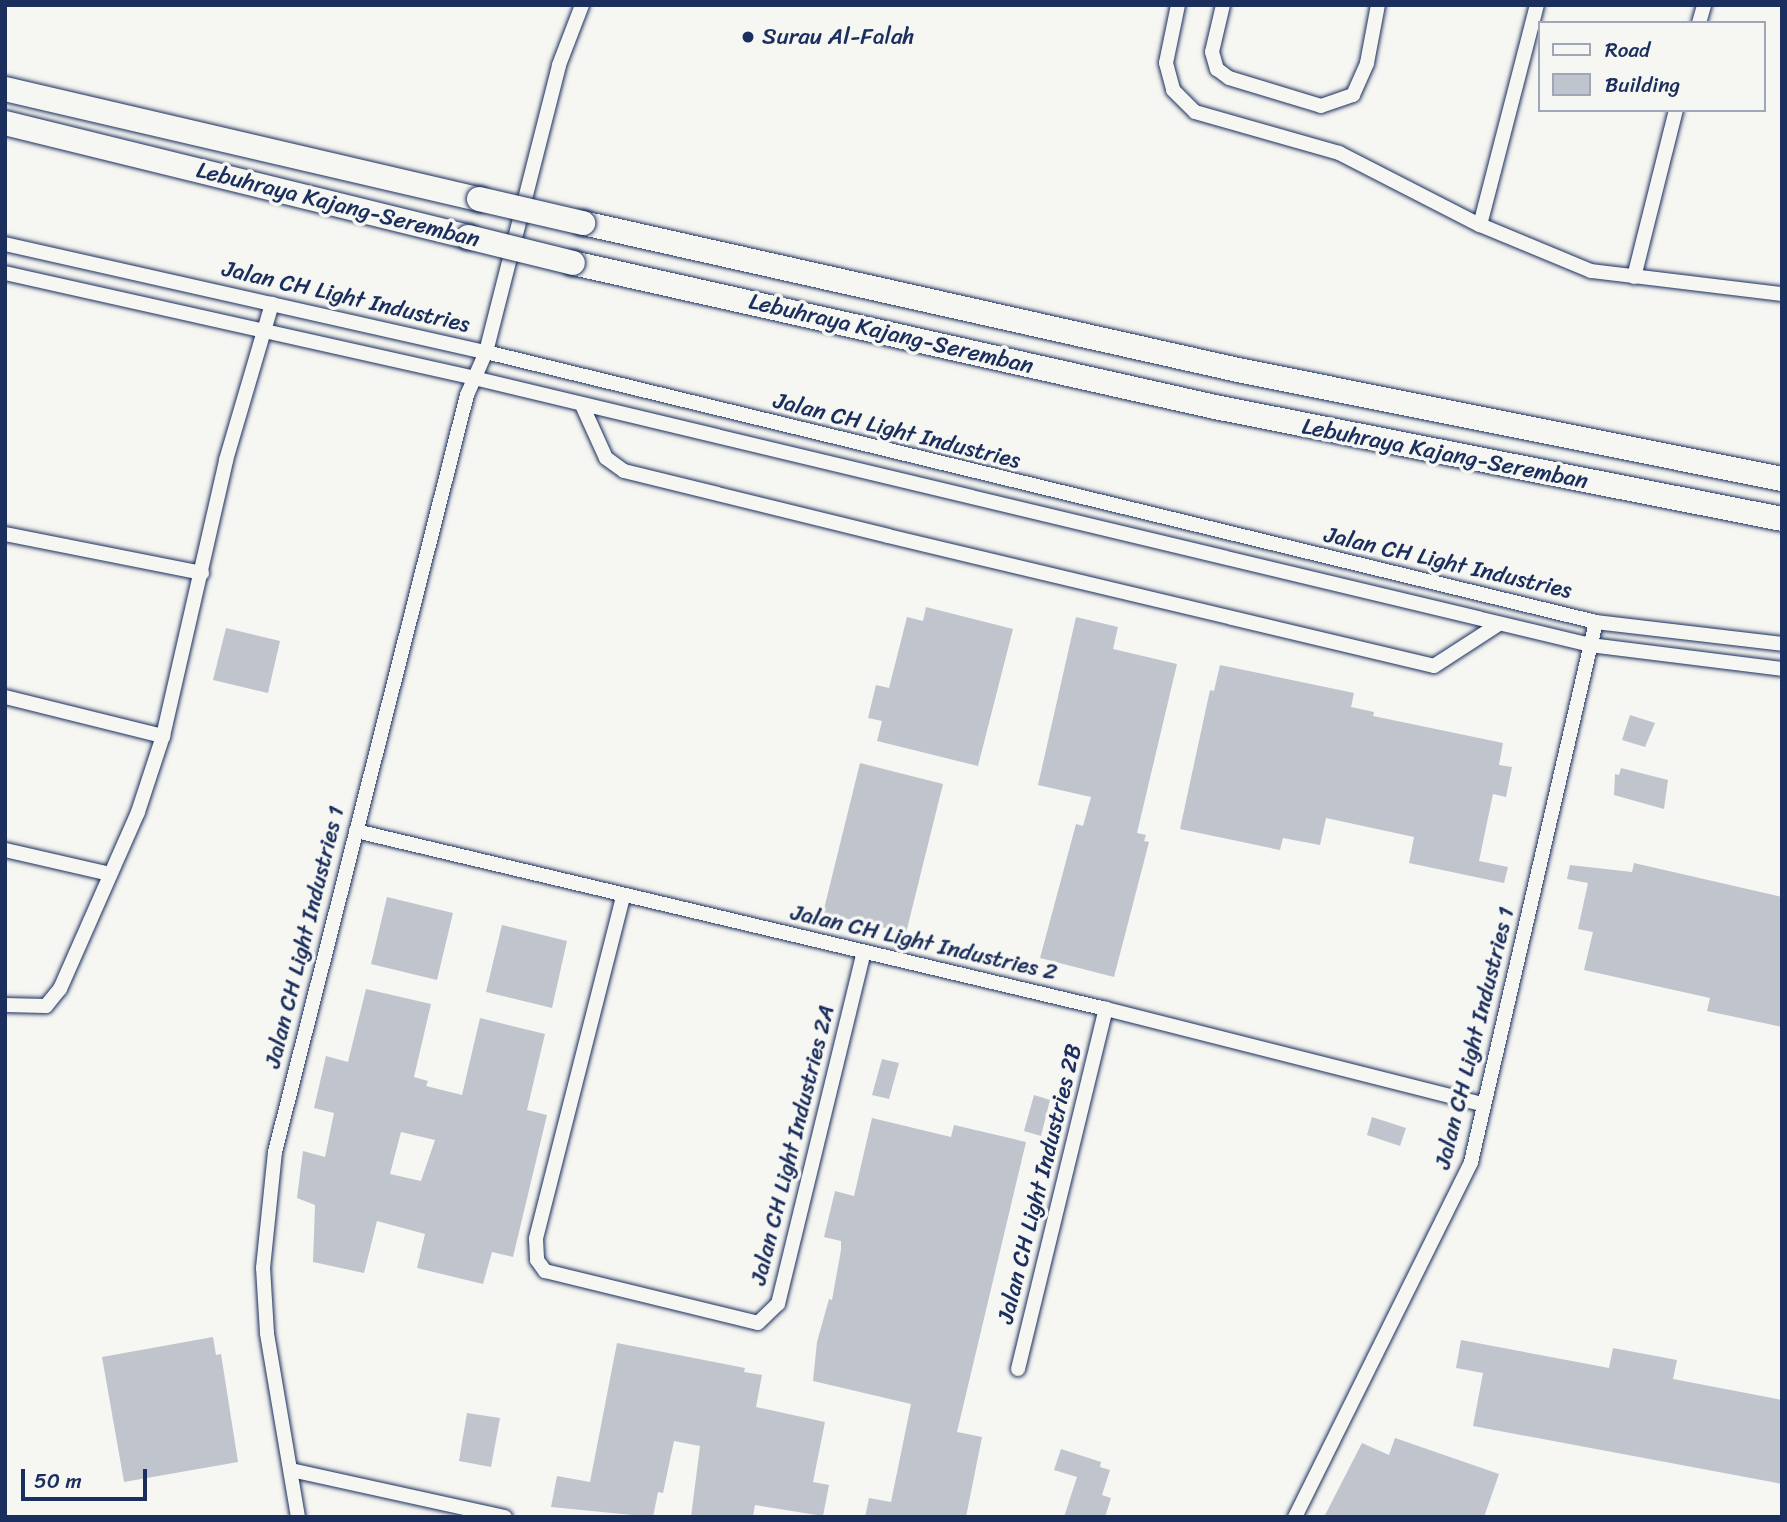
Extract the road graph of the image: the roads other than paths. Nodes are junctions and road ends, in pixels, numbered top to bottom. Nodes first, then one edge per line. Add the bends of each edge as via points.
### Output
1 (582, 5) edge
2 (1178, 5) edge
3 (1223, 5) edge
4 (1378, 5) edge
5 (1537, 5) edge
6 (5, 89) edge
7 (1675, 112) edge
8 (5, 123) edge
9 (1480, 225) junction
10 (5, 244) edge
11 (5, 273) edge
12 (1634, 277) junction
13 (1782, 294) edge
14 (272, 304) junction
15 (264, 331) junction
16 (486, 352) junction
17 (474, 378) junction
18 (582, 404) junction
19 (1782, 479) edge
20 (1782, 519) edge
21 (5, 534) edge
22 (202, 573) junction
23 (1596, 622) junction
24 (1499, 624) junction
25 (1590, 645) junction
26 (1782, 645) edge
27 (1782, 669) edge
28 (5, 697) edge
29 (163, 736) junction
30 (356, 831) junction
31 (5, 850) edge
32 (110, 874) junction
33 (623, 897) junction
34 (864, 952) junction
35 (9, 1005) edge
36 (1106, 1009) junction
37 (1481, 1104) junction
38 (1018, 1369) dead end
39 (291, 1470) junction
40 (298, 1517) edge
41 (505, 1517) edge
42 (1295, 1517) edge

1 - 16 street, Jalan CH Light Industries 1 via 559,65
2 - 9 street via 1166,63 1173,90 1183,104 1225,122 1339,153
3 - 4 street via 1212,52 1217,69 1229,78 1321,106 1353,95 1367,63
5 - 9 street
6 - 19 highway, Lebuhraya Kajang-Seremban, bridge via 1238,370
7 - 12 street
8 - 20 highway, Lebuhraya Kajang-Seremban, bridge via 573,263 1214,407
9 - 12 street via 1591,271
10 - 14 street, Jalan CH Light Industries
11 - 15 street, Jalan CH Light Industries
12 - 13 street
14 - 15 street
14 - 16 street, Jalan CH Light Industries
15 - 17 street, Jalan CH Light Industries
15 - 22 street via 226,460
16 - 17 street, Jalan CH Light Industries 1
16 - 23 street, Jalan CH Light Industries
17 - 18 street, Jalan CH Light Industries
17 - 30 street, Jalan CH Light Industries 1
18 - 24 street, Jalan CH Light Industries
18 - 24 street, Jalan CH Light Industries via 606,458 624,471 902,540 1434,666
21 - 22 street
22 - 29 street
23 - 25 street, Jalan CH Light Industries 1
23 - 26 street, Jalan CH Light Industries
24 - 25 street, Jalan CH Light Industries
25 - 27 street, Jalan CH Light Industries
25 - 37 street, Jalan CH Light Industries 1 via 1545,851
28 - 29 street
29 - 32 street via 138,813
30 - 33 street, Jalan CH Light Industries 2
30 - 39 street, Jalan CH Light Industries 1 via 275,1152 266,1225 267,1333
31 - 32 street
32 - 35 street via 60,989 46,1006
33 - 34 street, Jalan CH Light Industries 2
33 - 34 street, Jalan CH Light Industries 2A via 536,1239 537,1260 545,1270 758,1323 778,1304
34 - 36 street, Jalan CH Light Industries 2
36 - 37 street, Jalan CH Light Industries 2
36 - 38 street, Jalan CH Light Industries 2B
37 - 42 street, Jalan CH Light Industries 1 via 1461,1187 1314,1471
39 - 40 street, Jalan CH Light Industries 1
39 - 41 street

